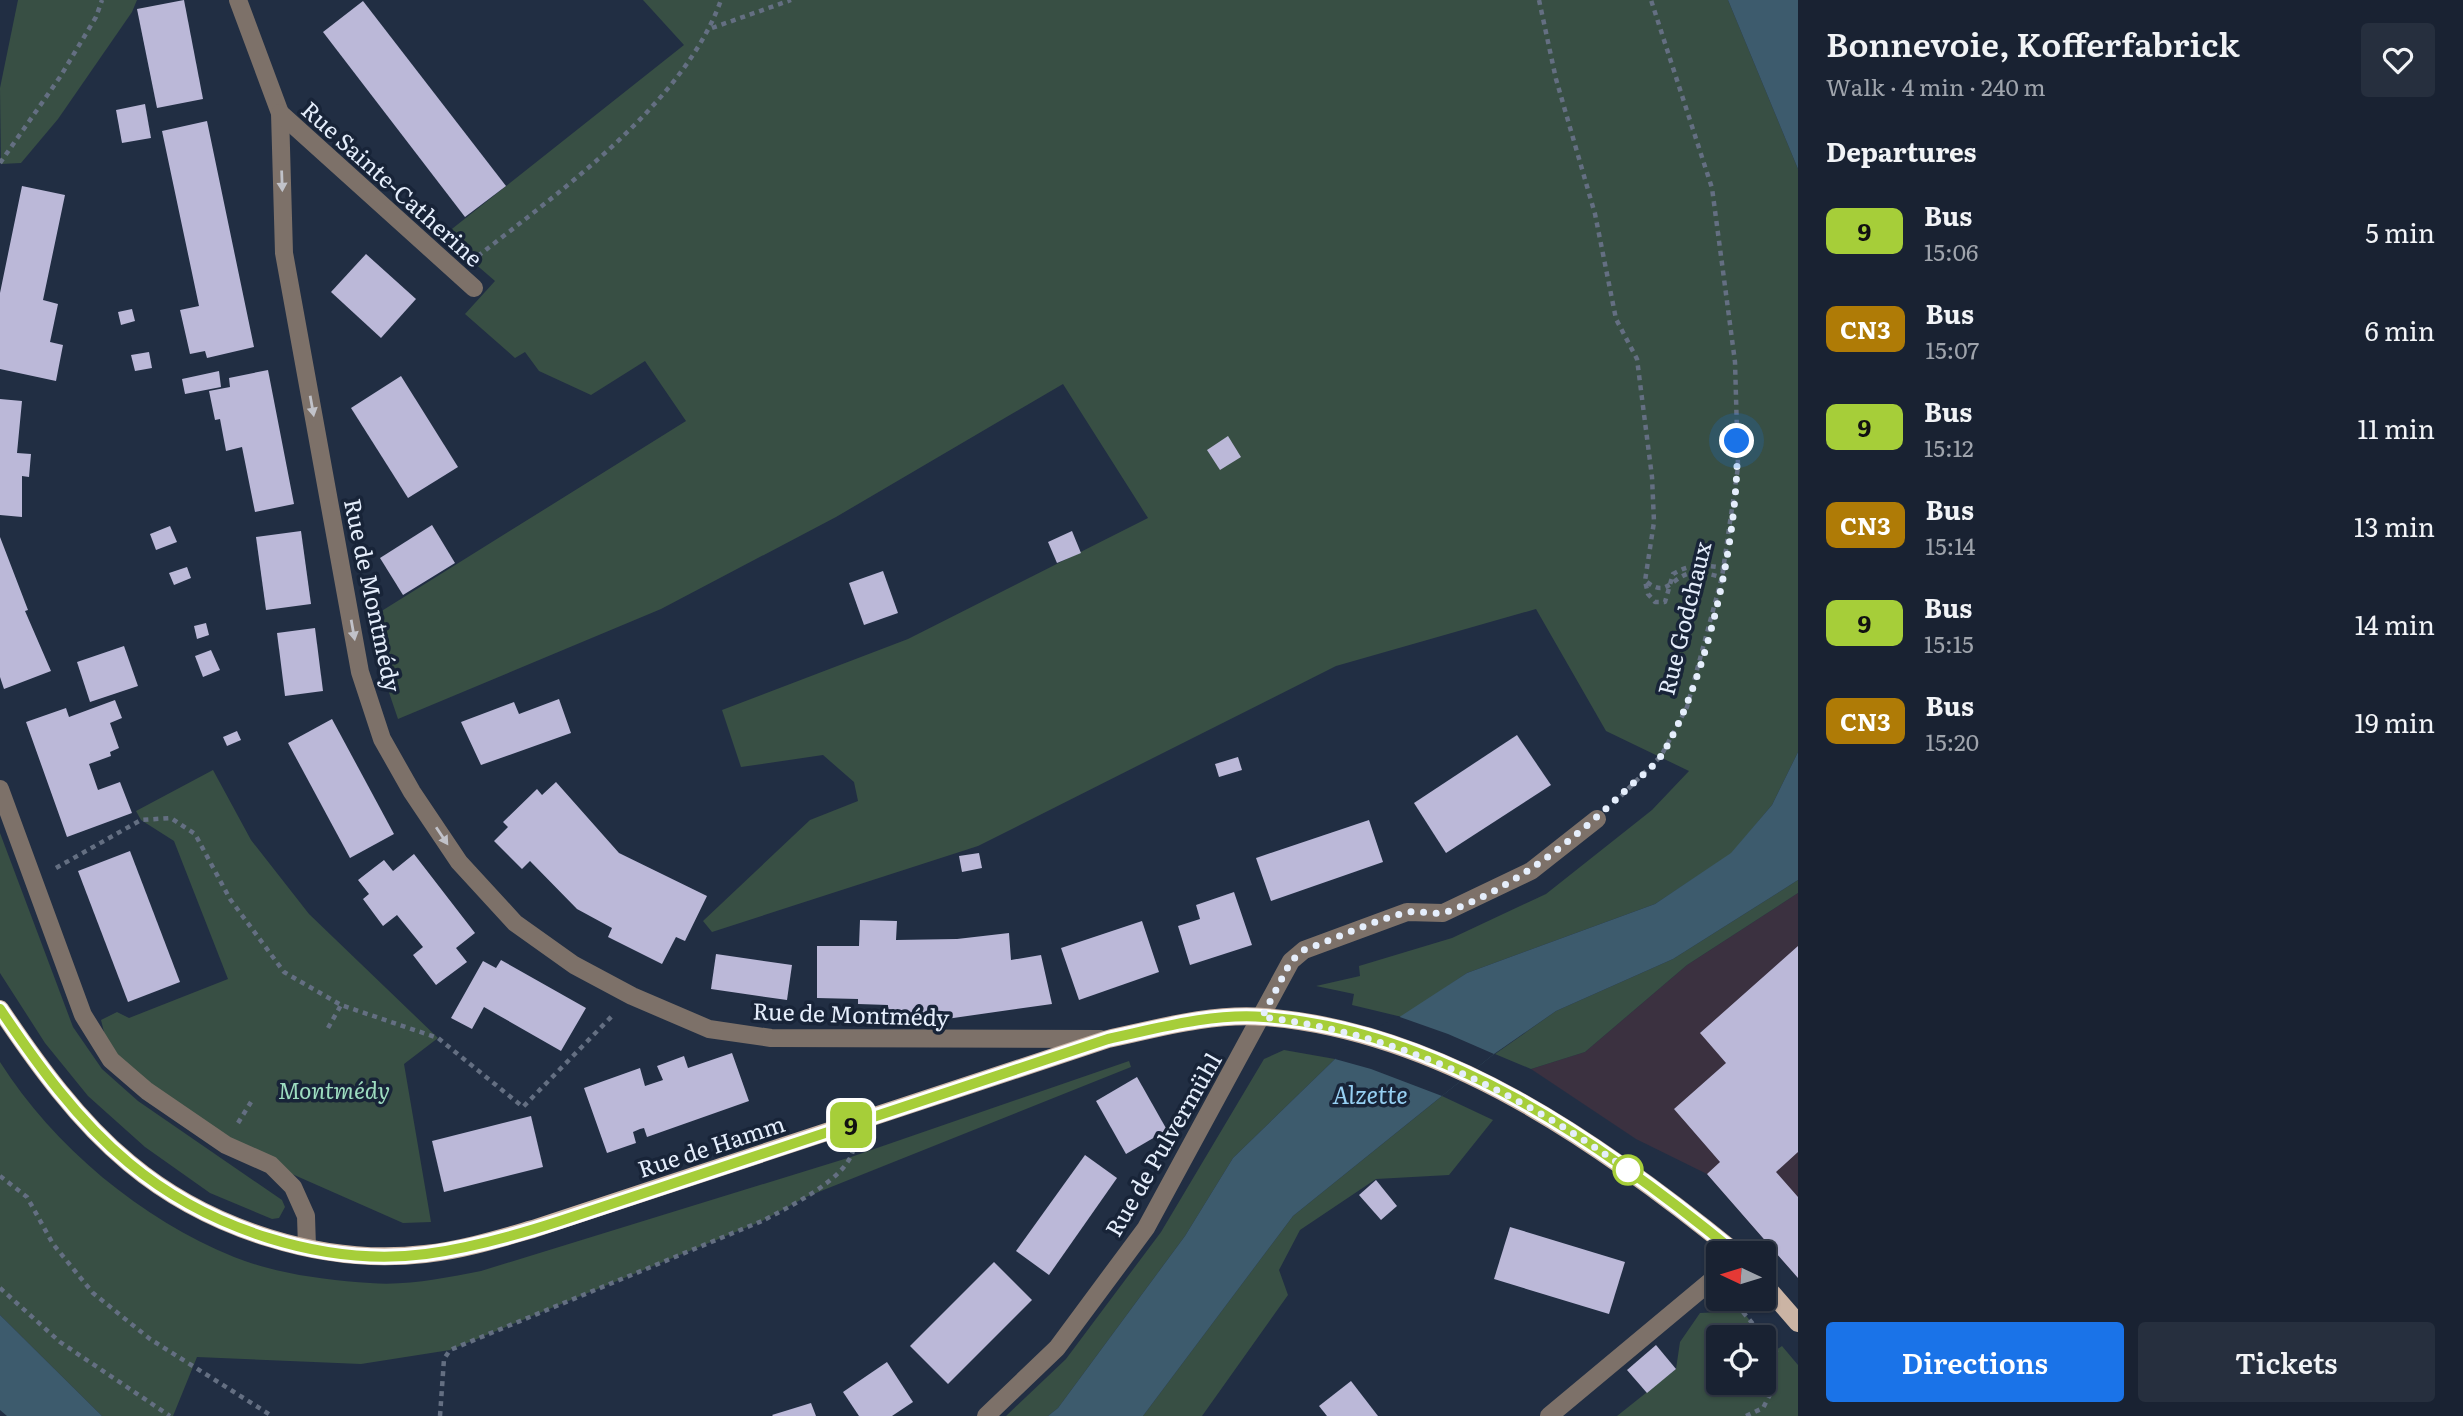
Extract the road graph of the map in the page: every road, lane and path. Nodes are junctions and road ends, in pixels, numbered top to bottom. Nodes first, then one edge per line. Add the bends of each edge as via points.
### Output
1 (102, 0) edge
2 (238, 0) edge
3 (721, 0) edge
4 (791, 0) edge
5 (1539, 0) edge
6 (1651, 0) edge
7 (711, 28) junction
8 (280, 113) junction
9 (0, 163) edge
10 (456, 274) junction
11 (474, 288) dead end
12 (1724, 568) junction
13 (1722, 577) junction
14 (1645, 581) junction
15 (1670, 586) junction
16 (0, 789) edge
17 (1597, 819) joint
18 (34, 881) junction
19 (632, 996) junction
20 (341, 1005) junction
21 (0, 1009) edge
22 (1262, 1017) junction
23 (328, 1028) dead end
24 (1108, 1039) junction
25 (849, 1125) junction
26 (0, 1176) edge
27 (1721, 1241) edge
28 (307, 1247) junction
29 (1706, 1285) edge
30 (0, 1288) edge
31 (1776, 1298) edge
32 (1742, 1311) dead end
33 (1798, 1323) edge
34 (1754, 1325) edge
35 (1770, 1395) edge
36 (170, 1416) edge
37 (272, 1416) edge
38 (440, 1416) edge
39 (986, 1416) edge
40 (1549, 1416) edge
41 (1746, 1416) edge

1 - 9 path via 61,77
2 - 8 street, Rue de Montmédy
3 - 7 path
4 - 7 path
5 - 14 path via 1556,79 1595,214 1616,319 1637,359 1653,477 1654,523
6 - 12 path, Rue Godchaux via 1712,188 1735,362 1738,467
7 - 10 path via 665,95 557,194
8 - 10 street, Rue Sainte-Catherine
8 -> 19 street, Rue de Montmédy via 284,253 360,672 382,739 459,862 515,923 574,965
10 - 11 street, Rue Sainte-Catherine
12 - 13 path, Rue Godchaux
12 - 15 path via 1685,566 1673,574
13 - 15 path via 1686,574
13 - 17 path, Rue Godchaux via 1687,707 1661,756
14 - 15 path via 1654,588
14 - 15 path via 1655,602 1665,602
16 - 18 street
17 - 22 street via 1531,871 1443,913 1407,912 1304,950 1291,961
18 - 20 path via 141,820 171,818 195,834 230,899 284,972
18 - 28 street via 83,1015 111,1060 147,1091 226,1145 271,1165 293,1187 306,1216
19 - 20 path via 523,1107 438,1038
19 - 24 street, Rue de Montmédy via 709,1029 771,1038
20 - 23 path
21 - 28 main road, Rue de Hamm via 76,1111 129,1163 187,1204 251,1232
22 - 24 main road, Rue de Hamm via 1198,1019
22 - 27 main road, Rue de Hamm via 1344,1030 1429,1058 1506,1095 1609,1157
22 - 39 street, Rue de Pulvermühl via 1146,1228 1057,1348
24 - 25 main road, Rue de Hamm
25 - 28 main road, Rue de Hamm via 475,1245 425,1254 374,1256
25 - 38 path via 855,1141 851,1157 806,1197 762,1221 450,1350 444,1359
26 - 37 path via 27,1197 54,1244 93,1293 150,1339
29 - 40 street
30 - 36 path via 60,1342
31 - 33 main road
32 - 34 path
35 - 41 path via 1763,1408

